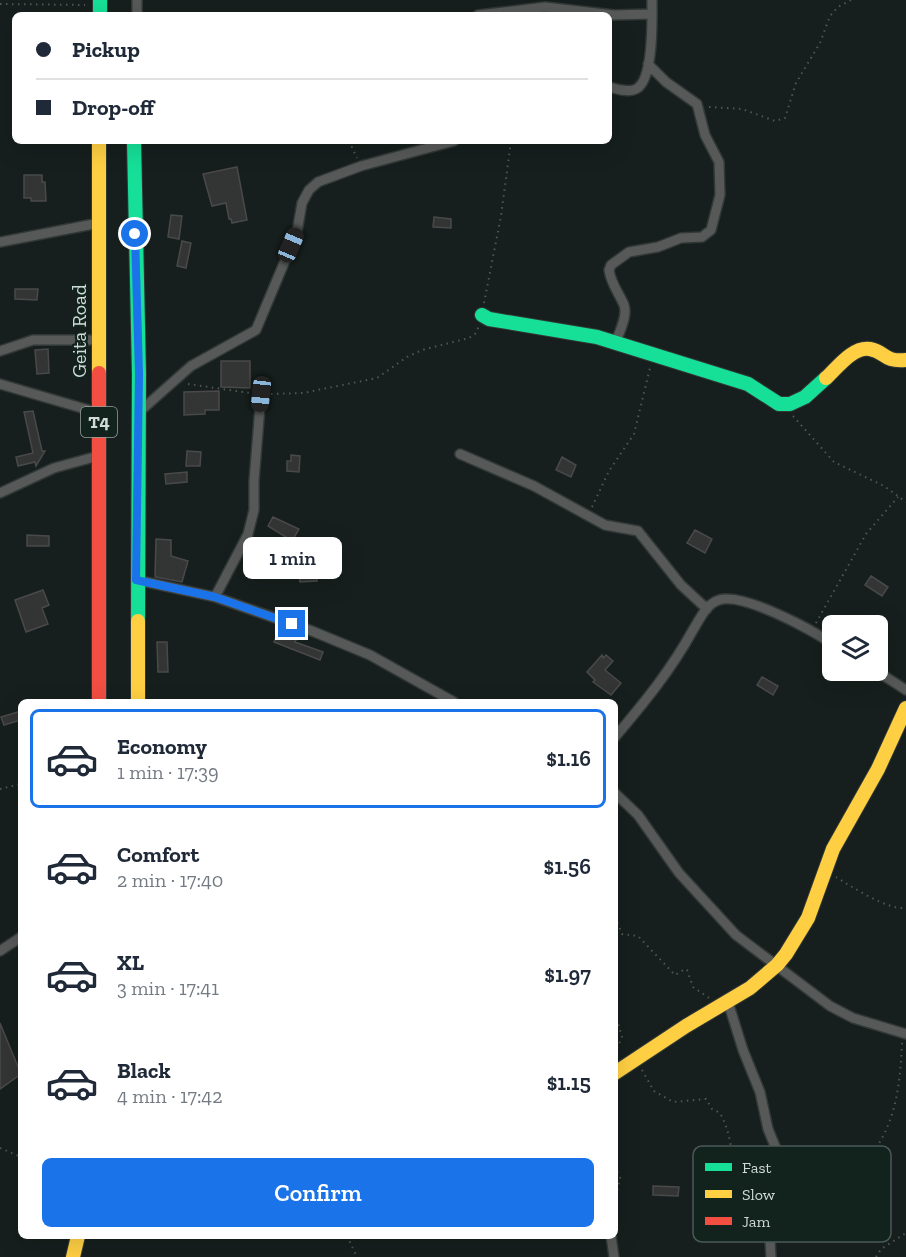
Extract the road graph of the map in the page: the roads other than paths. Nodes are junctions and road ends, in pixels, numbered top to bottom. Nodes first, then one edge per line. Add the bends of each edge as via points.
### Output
1 (652, 0) edge
2 (503, 12) edge
3 (588, 12) edge
4 (652, 14) junction
5 (612, 15) edge
6 (648, 64) junction
7 (612, 88) edge
8 (99, 144) edge
9 (134, 144) edge
10 (443, 144) edge
11 (99, 224) junction
12 (0, 242) edge
13 (482, 315) road end
14 (99, 340) junction
15 (616, 342) junction
16 (0, 351) edge
17 (906, 360) edge
18 (0, 384) edge
19 (261, 394) road end
20 (99, 413) junction
21 (138, 413) junction
22 (460, 454) dead end
23 (98, 456) junction
24 (0, 493) edge
25 (136, 580) junction
26 (215, 597) junction
27 (707, 609) junction
28 (822, 638) edge
29 (888, 678) edge
30 (906, 690) edge
31 (99, 699) edge
32 (138, 699) edge
33 (441, 699) edge
34 (906, 708) edge
35 (618, 734) edge
36 (618, 796) edge
37 (18, 939) edge
38 (0, 951) edge
39 (777, 965) junction
40 (724, 1004) junction
41 (904, 1034) edge
42 (618, 1071) edge
43 (775, 1146) edge
44 (77, 1239) edge
45 (611, 1239) edge
46 (770, 1242) edge
47 (73, 1257) edge
48 (614, 1257) edge
49 (771, 1257) edge

1 - 4 street
2 - 3 street via 545,7
4 - 5 street
4 - 6 street
6 - 7 street via 645,82 638,88 629,91
6 - 15 street via 697,104 705,135 719,162 720,195 711,230 702,237 681,238 629,252 611,265 611,281 625,313
8 - 11 main road, Geita Road / T4
9 - 21 main road
10 - 21 street via 318,182 302,203 297,232 256,330 191,366
11 - 12 street
11 - 14 main road, Geita Road / T4
13 - 15 main road
14 - 16 street via 33,340
14 - 20 main road, Geita Road / T4
15 - 17 main road via 748,384 779,404 800,401 855,352 869,349 892,361
18 - 20 street
19 - 26 street via 254,510 248,534
20 - 23 main road, Geita Road / T4
21 - 25 main road
22 - 27 street via 616,528 638,531 681,585
23 - 24 street via 54,468
23 - 31 main road, Geita Road / T4
25 - 26 street
25 - 32 main road
26 - 33 street via 346,645
27 - 28 street via 718,600 733,599
27 - 35 street via 663,679
29 - 30 street
34 - 39 main road via 878,769 833,849 808,918
36 - 39 street via 638,815 679,873 736,935
37 - 38 street
39 - 40 main road
39 - 41 street via 852,1018
40 - 42 main road
40 - 43 street via 760,1092
44 - 47 main road
45 - 48 street
46 - 49 street

